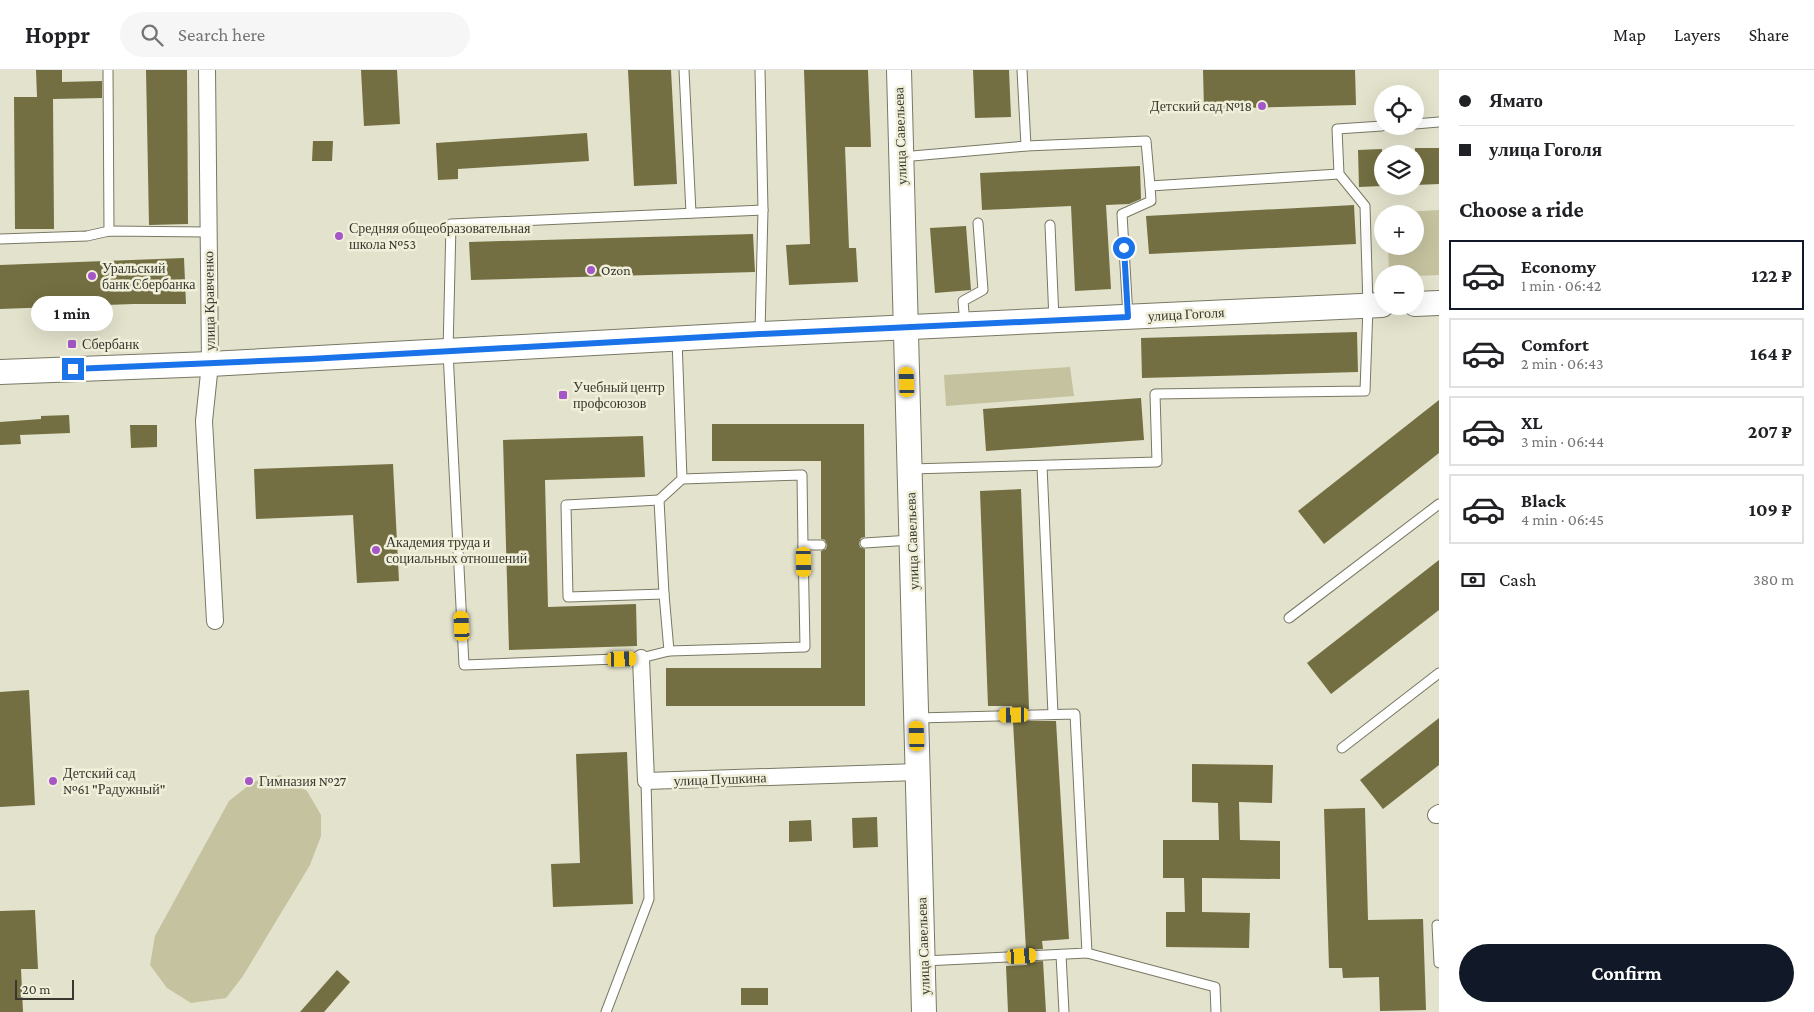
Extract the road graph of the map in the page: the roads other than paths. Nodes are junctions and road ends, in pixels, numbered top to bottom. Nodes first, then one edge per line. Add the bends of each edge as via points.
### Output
1 (108, 70) edge
2 (207, 70) edge
3 (684, 70) edge
4 (760, 70) edge
5 (899, 70) edge
6 (1022, 70) edge
7 (1439, 122) edge
8 (1424, 123) edge
9 (1374, 127) edge
10 (1026, 146) junction
11 (901, 157) junction
12 (1339, 174) junction
13 (1150, 186) junction
14 (762, 210) junction
15 (691, 214) junction
16 (978, 223) dead end
17 (1050, 226) dead end
18 (110, 231) junction
19 (208, 232) junction
20 (0, 239) edge
21 (1374, 296) edge
22 (1439, 303) edge
23 (1424, 304) edge
24 (1374, 306) edge
25 (1374, 314) edge
26 (1128, 317) junction
27 (1054, 320) junction
28 (965, 324) junction
29 (906, 327) junction
30 (760, 334) junction
31 (678, 338) junction
32 (448, 352) junction
33 (210, 364) junction
34 (0, 372) edge
35 (1042, 466) junction
36 (910, 469) junction
37 (682, 479) junction
38 (659, 500) junction
39 (1439, 504) edge
40 (912, 540) junction
41 (865, 543) dead end
42 (803, 545) junction
43 (821, 545) dead end
44 (664, 594) junction
45 (1289, 618) dead end
46 (215, 621) dead end
47 (670, 651) junction
48 (641, 658) junction
49 (1439, 673) edge
50 (1053, 714) junction
51 (916, 718) junction
52 (1342, 748) dead end
53 (918, 772) junction
54 (646, 781) junction
55 (1437, 925) dead end
56 (1087, 954) junction
57 (1061, 955) junction
58 (923, 961) junction
59 (1439, 963) edge
60 (606, 1012) edge
61 (924, 1012) edge
62 (1064, 1012) edge
63 (1216, 1012) edge

1 - 18 lane
2 - 19 street, улица Кравченко
3 - 15 lane
4 - 14 lane
5 - 11 main road, улица Савельева
6 - 10 lane
7 - 8 lane
9 - 12 lane via 1337,129
10 - 11 lane
10 - 13 lane via 1146,141
11 - 29 main road, улица Савельева
12 - 13 lane
12 - 21 lane via 1365,206
13 - 26 lane via 1151,201 1122,214
14 - 15 lane
14 - 30 lane
15 - 32 lane via 451,224
16 - 28 lane via 983,290 963,301
17 - 27 lane
18 - 19 lane
18 - 20 lane via 87,236
19 - 33 street, улица Кравченко
22 - 23 main road
24 - 26 main road, улица Гоголя
25 - 35 lane via 1364,390 1156,394 1157,462
26 - 27 main road, улица Гоголя
27 - 28 main road, улица Гоголя
28 - 29 main road, улица Гоголя
29 - 30 main road, улица Гоголя
29 - 36 main road, улица Савельева
30 - 31 main road, улица Гоголя
31 - 32 main road, улица Гоголя
31 - 37 lane
32 - 33 main road, улица Гоголя
32 - 48 lane via 464,665
33 - 34 main road, улица Гоголя
33 - 46 street, улица Кравченко via 204,421
35 - 36 lane
35 - 50 lane
36 - 40 main road, улица Савельева
37 - 38 lane
37 - 42 lane via 802,475
38 - 44 lane
38 - 44 lane via 566,505 568,597
39 - 45 lane
40 - 41 lane
40 - 51 main road, улица Савельева
42 - 43 lane
42 - 47 lane via 805,647
44 - 47 lane
47 - 48 lane
48 - 54 street
49 - 52 lane
50 - 51 lane
50 - 56 lane via 1075,714
51 - 53 main road, улица Савельева
53 - 54 street, улица Пушкина
53 - 58 main road, улица Савельева
54 - 60 lane via 649,899
55 - 59 lane
56 - 57 lane
56 - 63 lane via 1215,987
57 - 58 lane
57 - 62 lane
58 - 61 main road, улица Савельева

